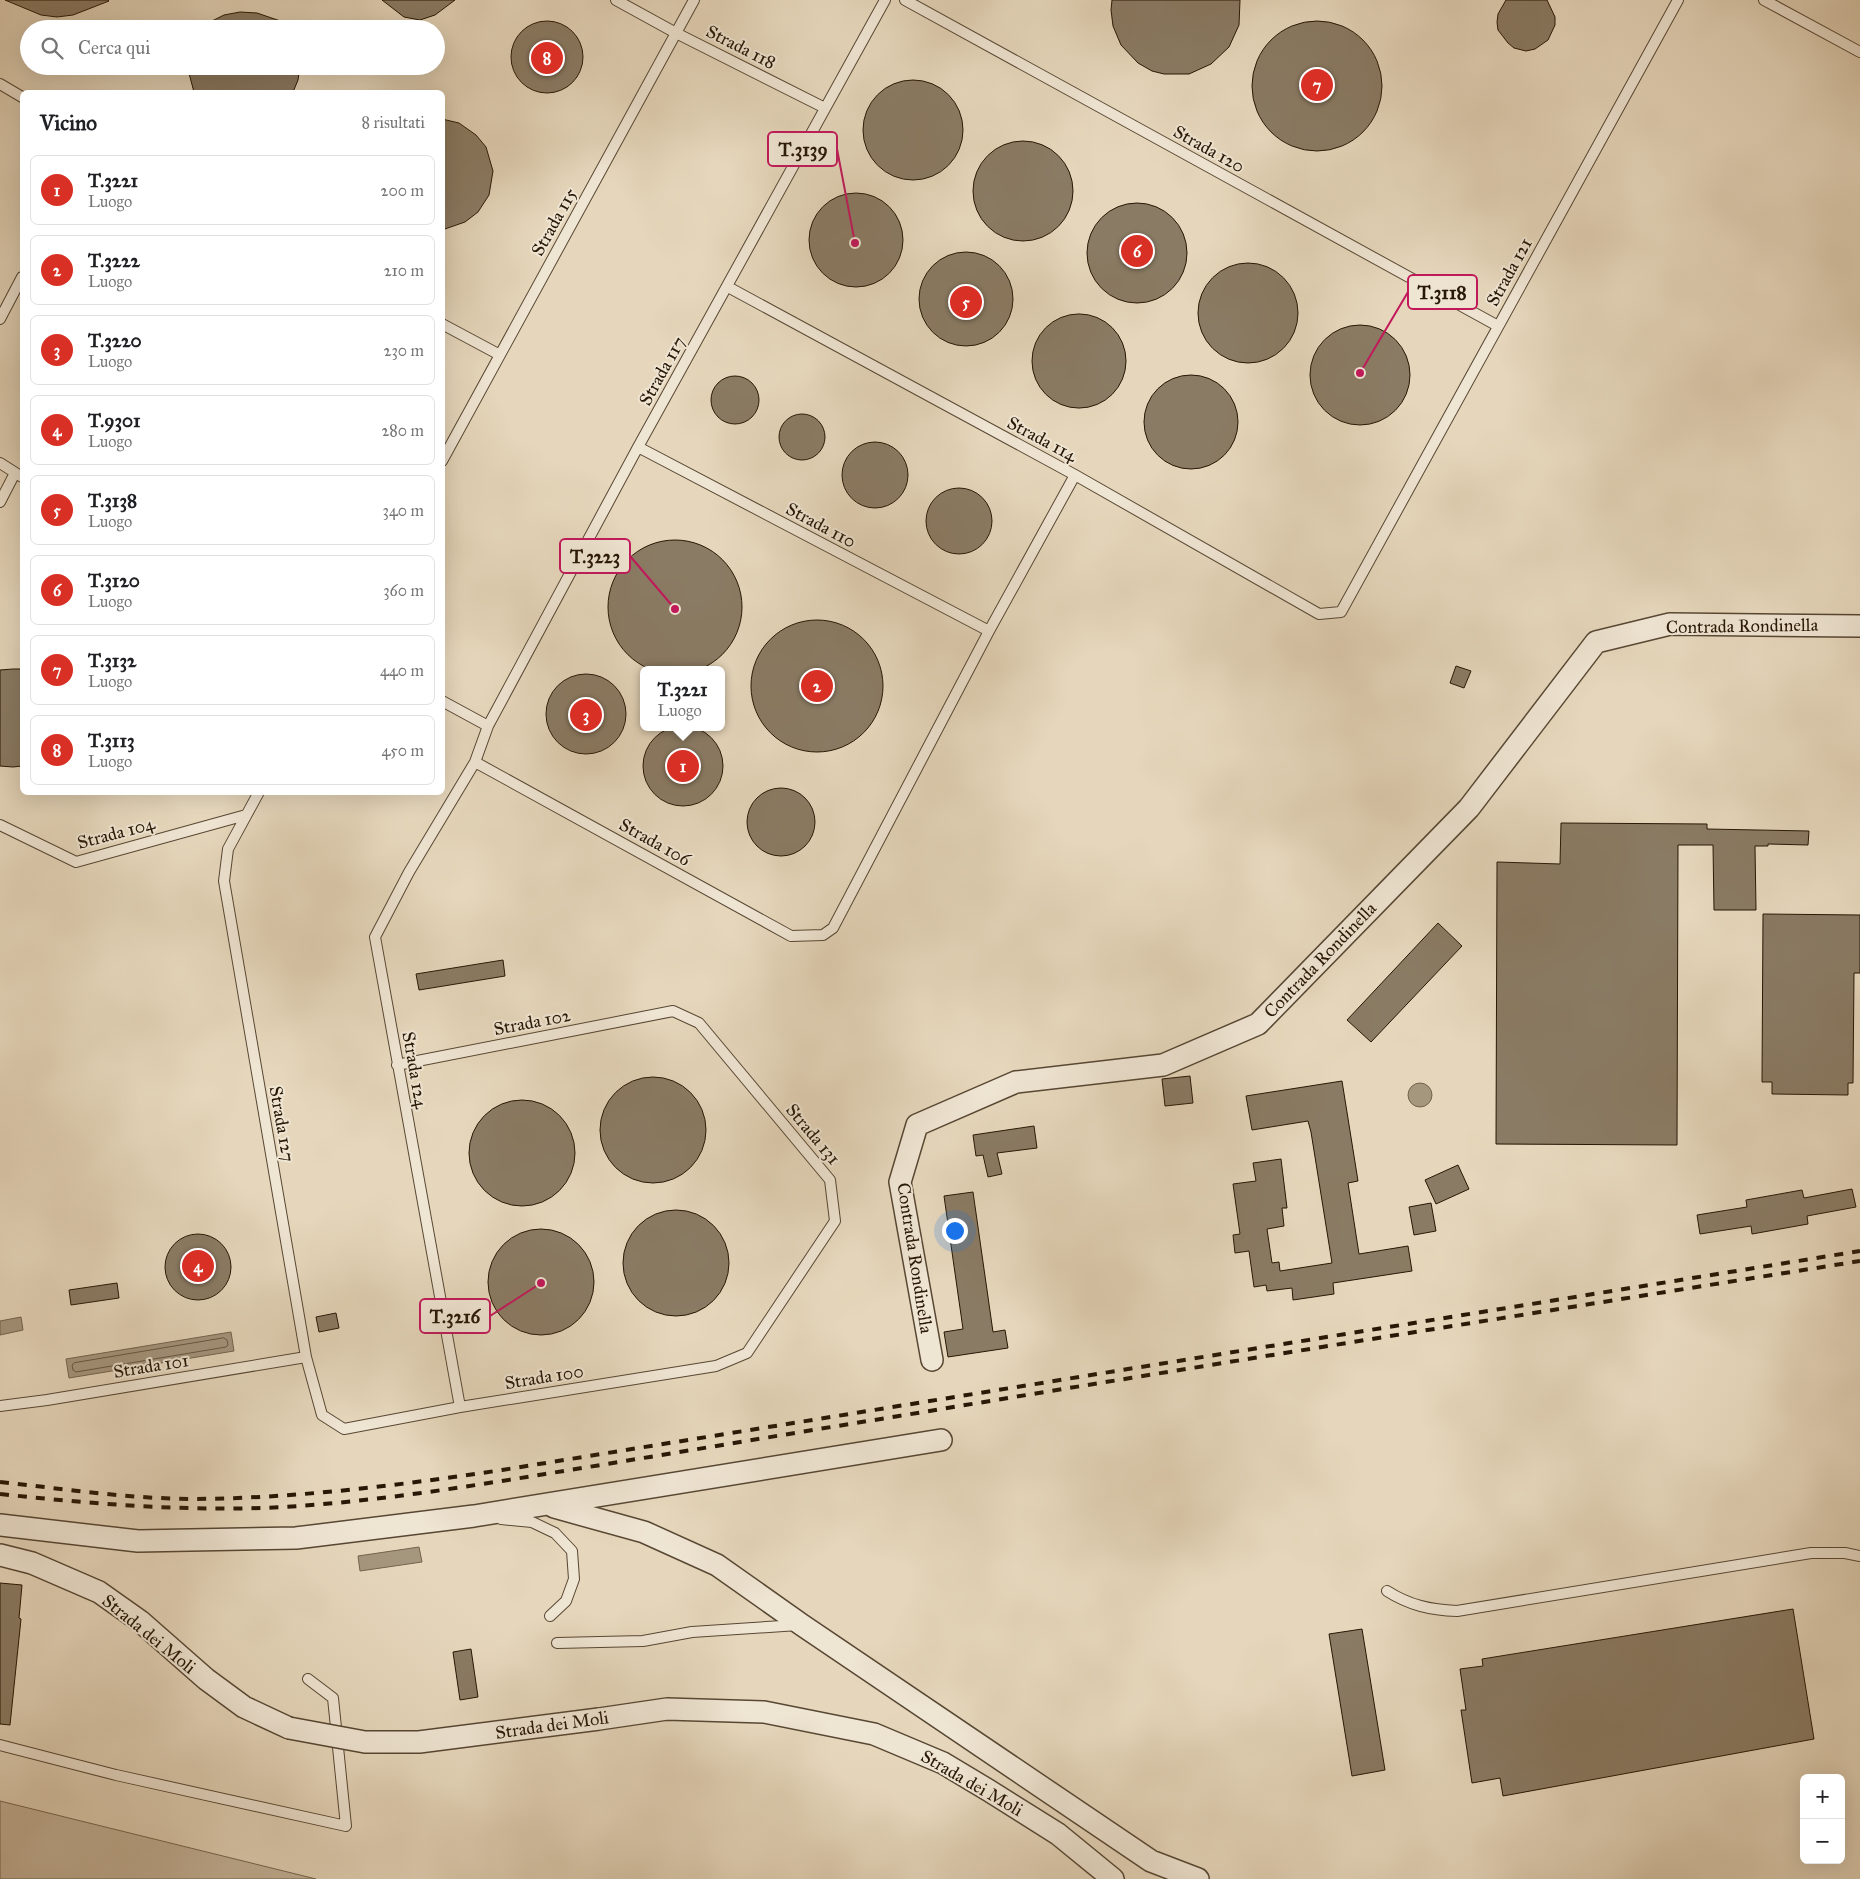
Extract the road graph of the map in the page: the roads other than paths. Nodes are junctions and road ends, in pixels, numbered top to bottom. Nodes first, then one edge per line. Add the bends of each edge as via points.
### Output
1 (616, 0) edge
2 (694, 0) edge
3 (885, 0) edge
4 (905, 0) edge
5 (1678, 0) edge
6 (1764, 0) edge
7 (676, 33) junction
8 (1860, 52) edge
9 (0, 84) edge
10 (20, 96) edge
11 (825, 108) junction
12 (20, 281) edge
13 (728, 287) junction
14 (0, 319) edge
15 (445, 326) edge
16 (1498, 326) junction
17 (500, 355) junction
18 (638, 447) junction
19 (445, 456) edge
20 (0, 463) edge
21 (19, 475) edge
22 (1075, 475) junction
23 (0, 502) edge
24 (1341, 612) joint
25 (1860, 626) edge
26 (989, 631) junction
27 (445, 703) edge
28 (488, 726) junction
29 (476, 762) junction
30 (257, 795) edge
31 (246, 814) junction
32 (0, 825) edge
33 (673, 1012) joint
34 (397, 1066) junction
35 (747, 1353) joint
36 (306, 1357) junction
37 (932, 1360) dead end
38 (0, 1406) edge
39 (460, 1407) junction
40 (344, 1429) joint
41 (941, 1440) dead end
42 (547, 1504) junction
43 (474, 1516) junction
44 (0, 1525) edge
45 (0, 1555) edge
46 (1860, 1556) edge
47 (1387, 1591) dead end
48 (550, 1616) dead end
49 (802, 1625) junction
50 (558, 1643) dead end
51 (308, 1680) dead end
52 (0, 1744) edge
53 (1113, 1879) edge
54 (1198, 1879) edge

1 - 7 lane, Strada 118
2 - 7 lane, Strada 115
3 - 11 lane, Strada 117
4 - 16 lane, Strada 120
5 - 16 lane, Strada 121
6 - 8 lane
7 - 11 lane, Strada 118
7 - 17 lane, Strada 115
9 - 10 lane
11 - 13 lane, Strada 117
12 - 14 lane
13 - 18 lane, Strada 117
13 - 22 lane, Strada 114
15 - 17 lane
16 - 24 lane, Strada 121
17 - 19 lane, Strada 115
18 - 26 lane, Strada 110
18 - 28 lane, Strada 117
20 - 21 lane
21 - 23 lane
22 - 24 lane, Strada 114 via 1319,614
22 - 26 lane
25 - 37 street, Contrada Rondinella via 1670,624 1596,642 1469,808 1258,1024 1163,1065 1016,1082 917,1125 900,1182
26 - 29 lane, Strada 106 via 833,928 823,935 792,936
27 - 28 lane
28 - 29 lane, Strada 117
29 - 34 lane, Strada 124 via 409,872 375,937
30 - 31 lane
31 - 32 lane, Strada 104 via 76,862
31 - 36 lane, Strada 127 via 228,848 224,881
33 - 34 lane, Strada 102
33 - 35 lane, Strada 131 via 700,1023 830,1180 836,1221
34 - 39 lane, Strada 124
35 - 39 lane, Strada 100 via 716,1366
36 - 38 lane, Strada 101
36 - 40 lane, Strada 127 via 322,1415
39 - 40 lane, Strada 100
41 - 42 street
42 - 43 street
42 - 49 street via 644,1532 717,1565
43 - 44 street via 286,1539 138,1541
43 - 48 lane via 532,1522 555,1533 572,1550 574,1579 566,1601
45 - 53 street, Strada dei Moli, bridge via 32,1563 99,1592 140,1621 206,1679 244,1707 289,1728 365,1742 418,1742 667,1709 764,1712 874,1734 943,1763 1058,1834
46 - 47 lane via 1811,1553 1456,1611 1418,1606
49 - 50 lane via 692,1632 643,1641
49 - 54 street via 1152,1861
51 - 52 lane via 333,1698 346,1826 116,1775

